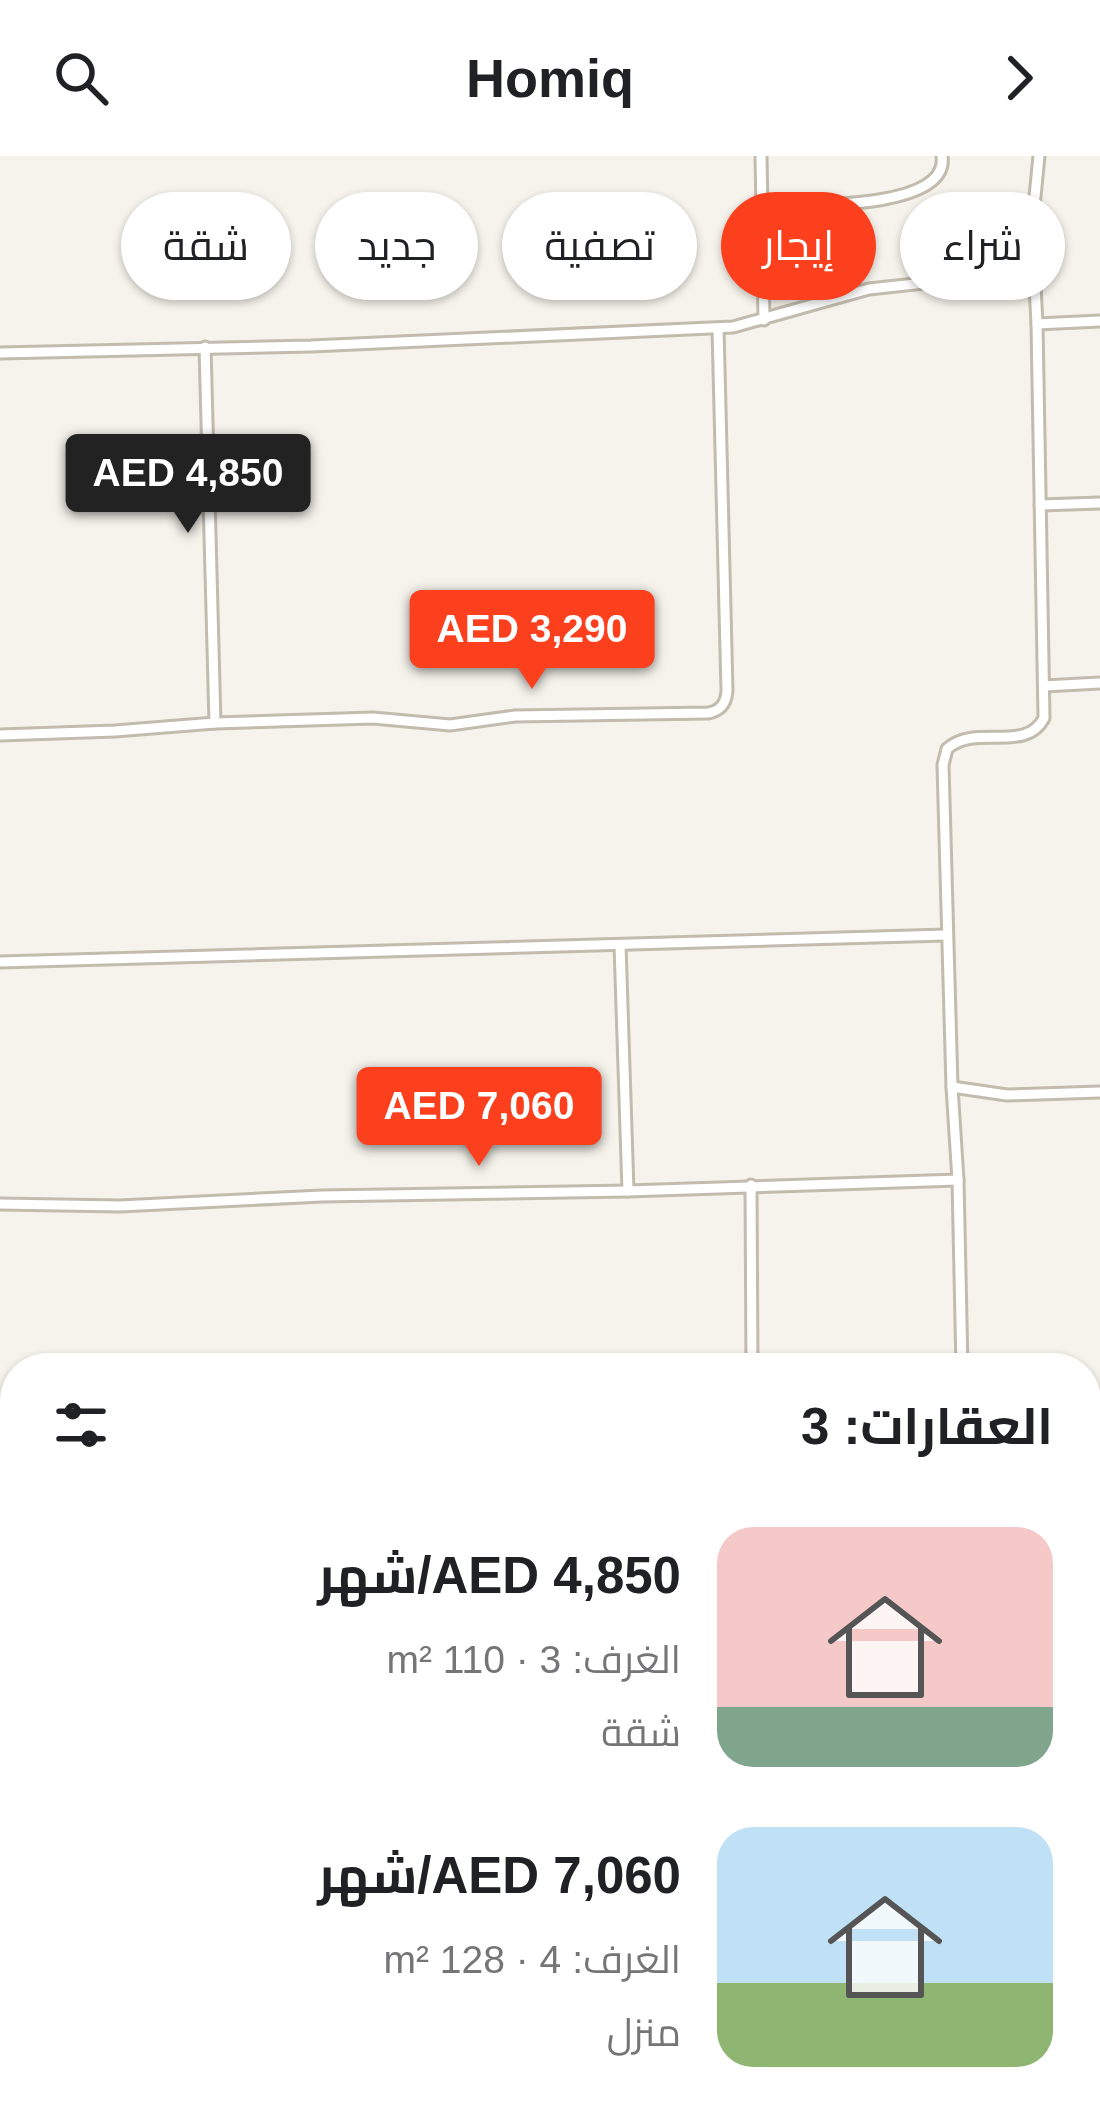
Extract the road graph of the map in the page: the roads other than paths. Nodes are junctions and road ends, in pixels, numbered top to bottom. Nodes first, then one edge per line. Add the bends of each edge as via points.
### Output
1 (761, 156) edge
2 (942, 156) edge
3 (1039, 156) edge
4 (760, 192) edge
5 (1035, 192) edge
6 (876, 200) edge
7 (900, 286) edge
8 (763, 300) edge
9 (1035, 300) edge
10 (764, 320) junction
11 (1100, 320) edge
12 (1036, 324) junction
13 (718, 328) junction
14 (205, 347) junction
15 (0, 353) edge
16 (1100, 503) edge
17 (1040, 505) junction
18 (1100, 683) edge
19 (1044, 686) junction
20 (215, 723) junction
21 (0, 734) edge
22 (946, 935) junction
23 (620, 945) junction
24 (0, 962) edge
25 (952, 1087) junction
26 (1100, 1092) edge
27 (958, 1180) junction
28 (751, 1186) junction
29 (628, 1191) junction
30 (0, 1204) edge
31 (752, 1353) edge
32 (962, 1353) edge

1 - 4 street
2 - 6 street via 937,178
3 - 5 street
7 - 10 street
8 - 10 street
9 - 12 street
10 - 13 street
11 - 12 street
12 - 17 street
13 - 14 street
13 - 20 street via 727,692 720,709 450,724
14 - 15 street
14 - 20 street
16 - 17 street
17 - 19 street
18 - 19 street
19 - 22 street via 1036,730 961,739 947,749
20 - 21 street
22 - 23 street
22 - 25 street
23 - 24 street
23 - 29 street
25 - 26 street via 1007,1095
25 - 27 street
27 - 28 street
27 - 32 street
28 - 29 street
28 - 31 street
29 - 30 street

